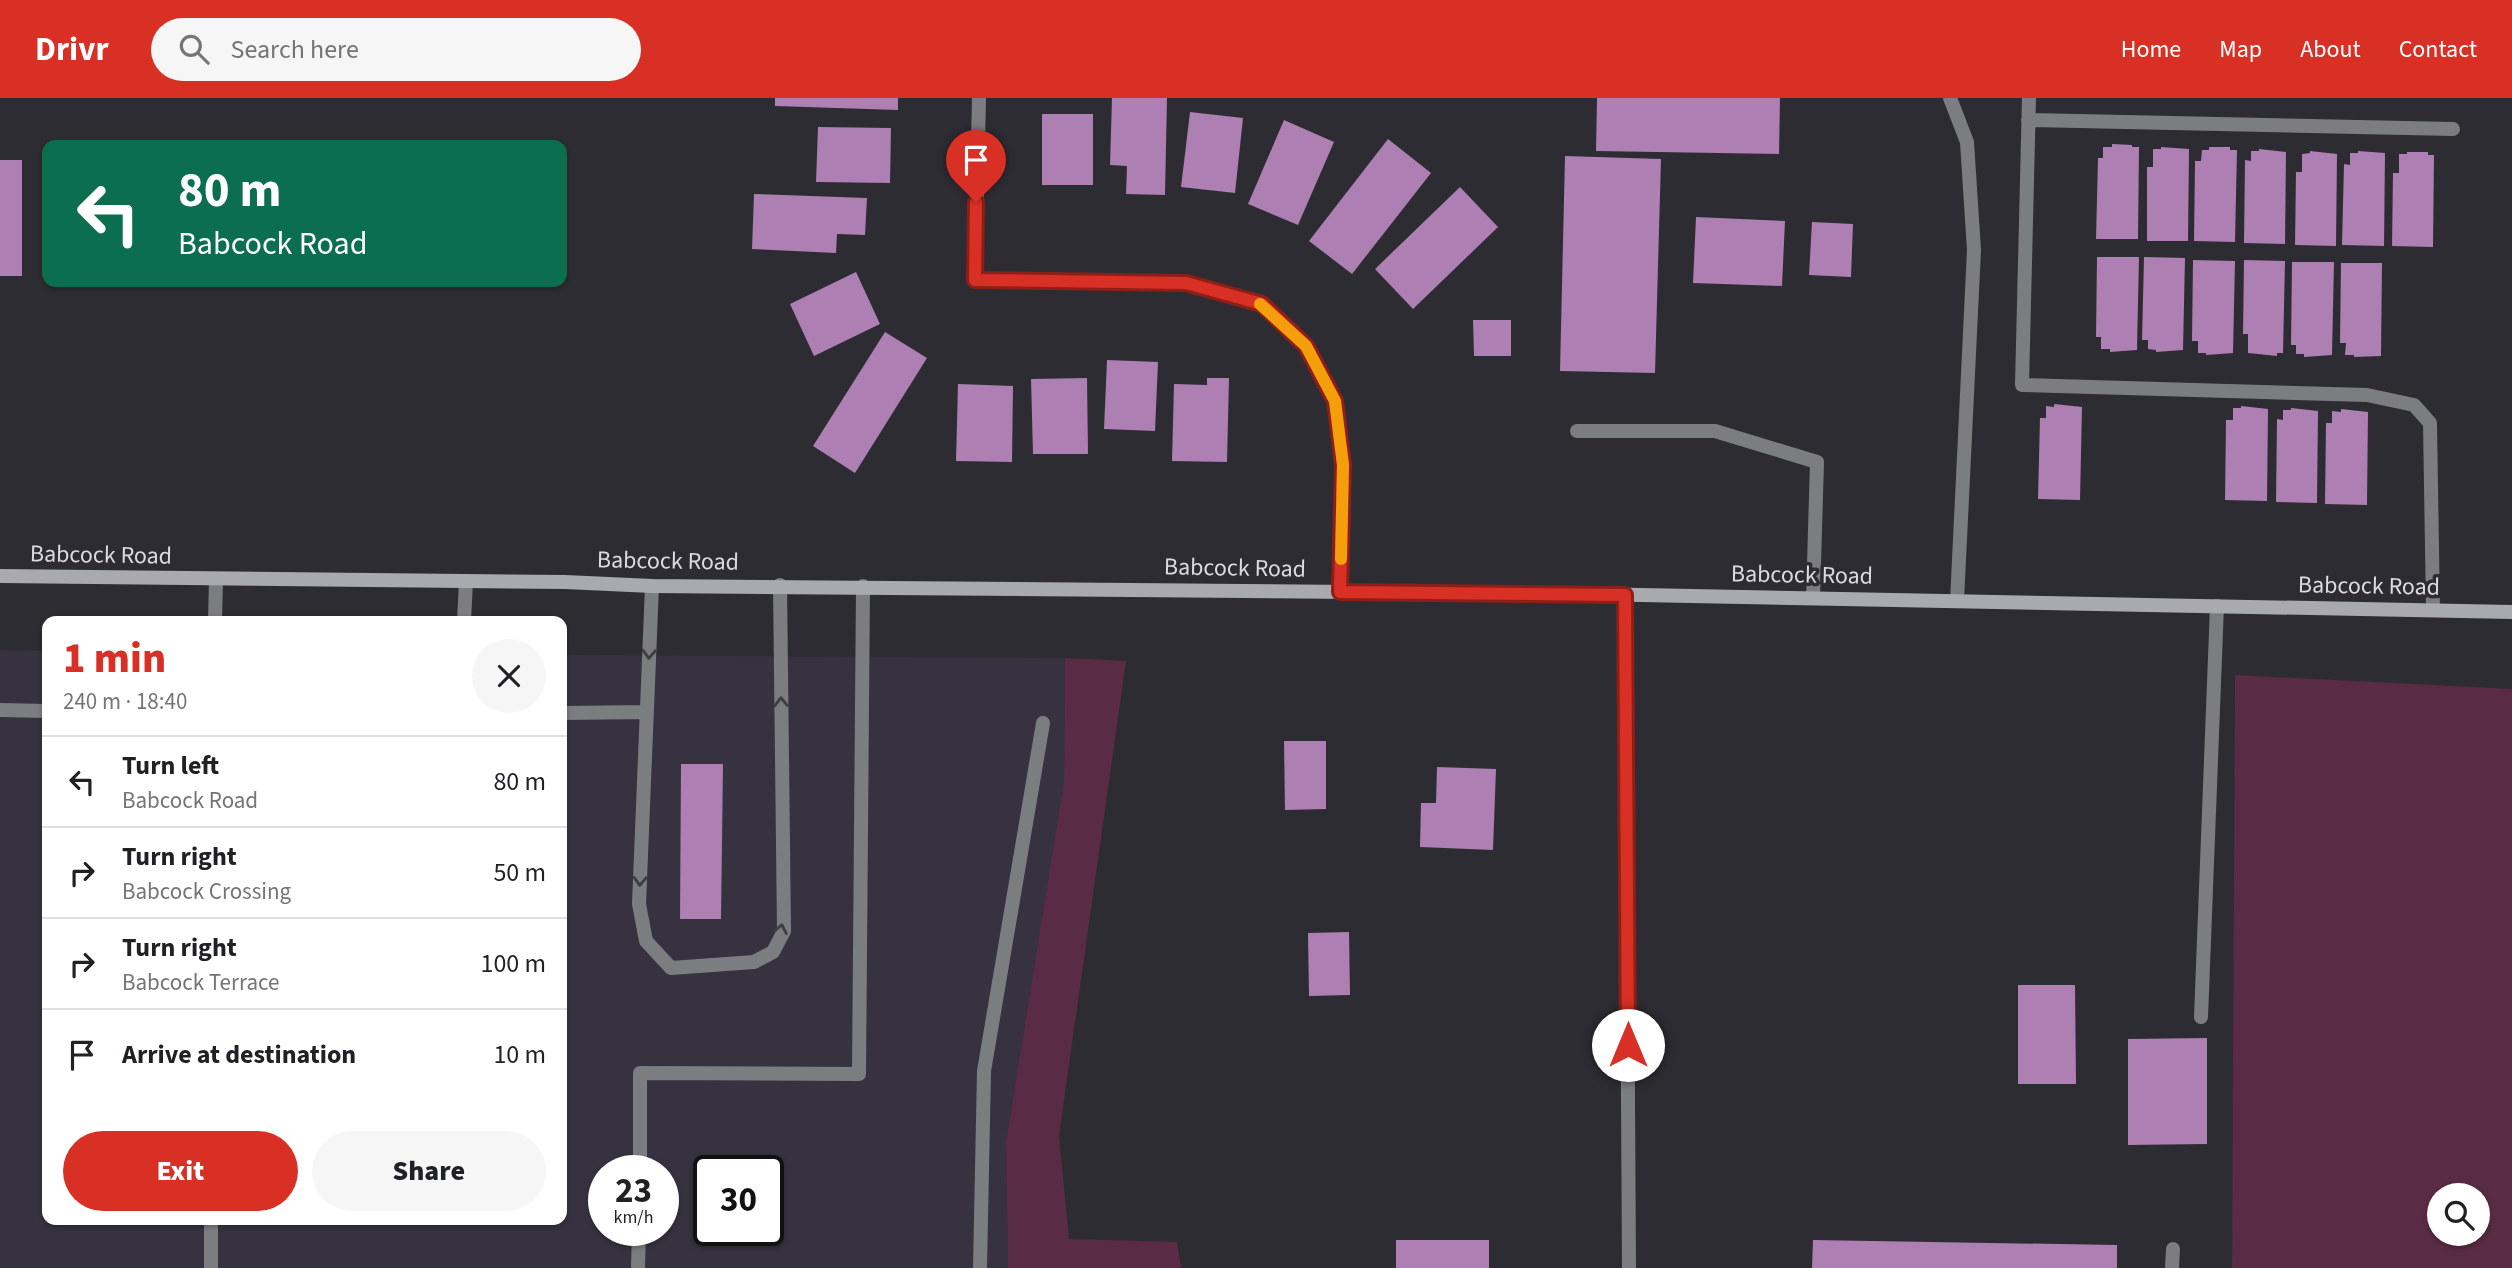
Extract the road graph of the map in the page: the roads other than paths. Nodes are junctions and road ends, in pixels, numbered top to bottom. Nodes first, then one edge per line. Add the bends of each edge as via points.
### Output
1 (979, 98) edge
2 (1950, 98) edge
3 (2029, 98) edge
4 (2028, 120) junction
5 (2453, 129) dead end
6 (1577, 431) dead end
7 (0, 576) edge
8 (216, 579) junction
9 (466, 581) junction
10 (780, 585) junction
11 (652, 586) junction
12 (863, 586) junction
13 (1340, 592) junction
14 (1625, 595) junction
15 (1813, 598) junction
16 (1957, 601) junction
17 (2217, 606) junction
18 (2433, 610) junction
19 (2512, 612) edge
20 (215, 616) edge
21 (464, 616) edge
22 (0, 710) edge
23 (42, 711) edge
24 (647, 712) junction
25 (567, 713) edge
26 (1043, 723) dead end
27 (2201, 1017) dead end
28 (640, 1155) edge
29 (211, 1225) edge
30 (639, 1246) edge
31 (2173, 1249) dead end
32 (211, 1268) edge
33 (638, 1268) edge
34 (980, 1268) edge
35 (1629, 1268) edge
36 (2172, 1268) edge

1 - 13 street via 975,280 1186,283 1262,304 1306,346 1335,401 1343,465
2 - 16 street via 1967,142 1974,250
3 - 4 street
4 - 5 street
4 - 18 street via 2022,385 2367,395 2414,405 2430,423
6 - 15 street via 1715,431 1816,462
7 - 8 main road, Babcock Road
8 - 9 main road, Babcock Road
8 - 20 street
9 - 11 main road, Babcock Road
9 - 21 street
10 - 11 main road, Babcock Road
10 - 12 main road, Babcock Road
24 -> 10 street via 639,904 646,941 671,968 754,962 773,952 784,931
11 -> 24 street
12 - 13 main road, Babcock Road
12 - 28 street via 859,1074 640,1073
13 - 14 main road, Babcock Road
14 - 15 main road, Babcock Road
14 - 35 street
15 - 16 main road, Babcock Road
16 - 17 main road, Babcock Road
17 - 18 main road, Babcock Road
17 - 27 street
18 - 19 main road, Babcock Road
22 - 23 street
24 - 25 street
26 - 34 street via 984,1071
29 - 32 street
30 - 33 street
31 - 36 street

